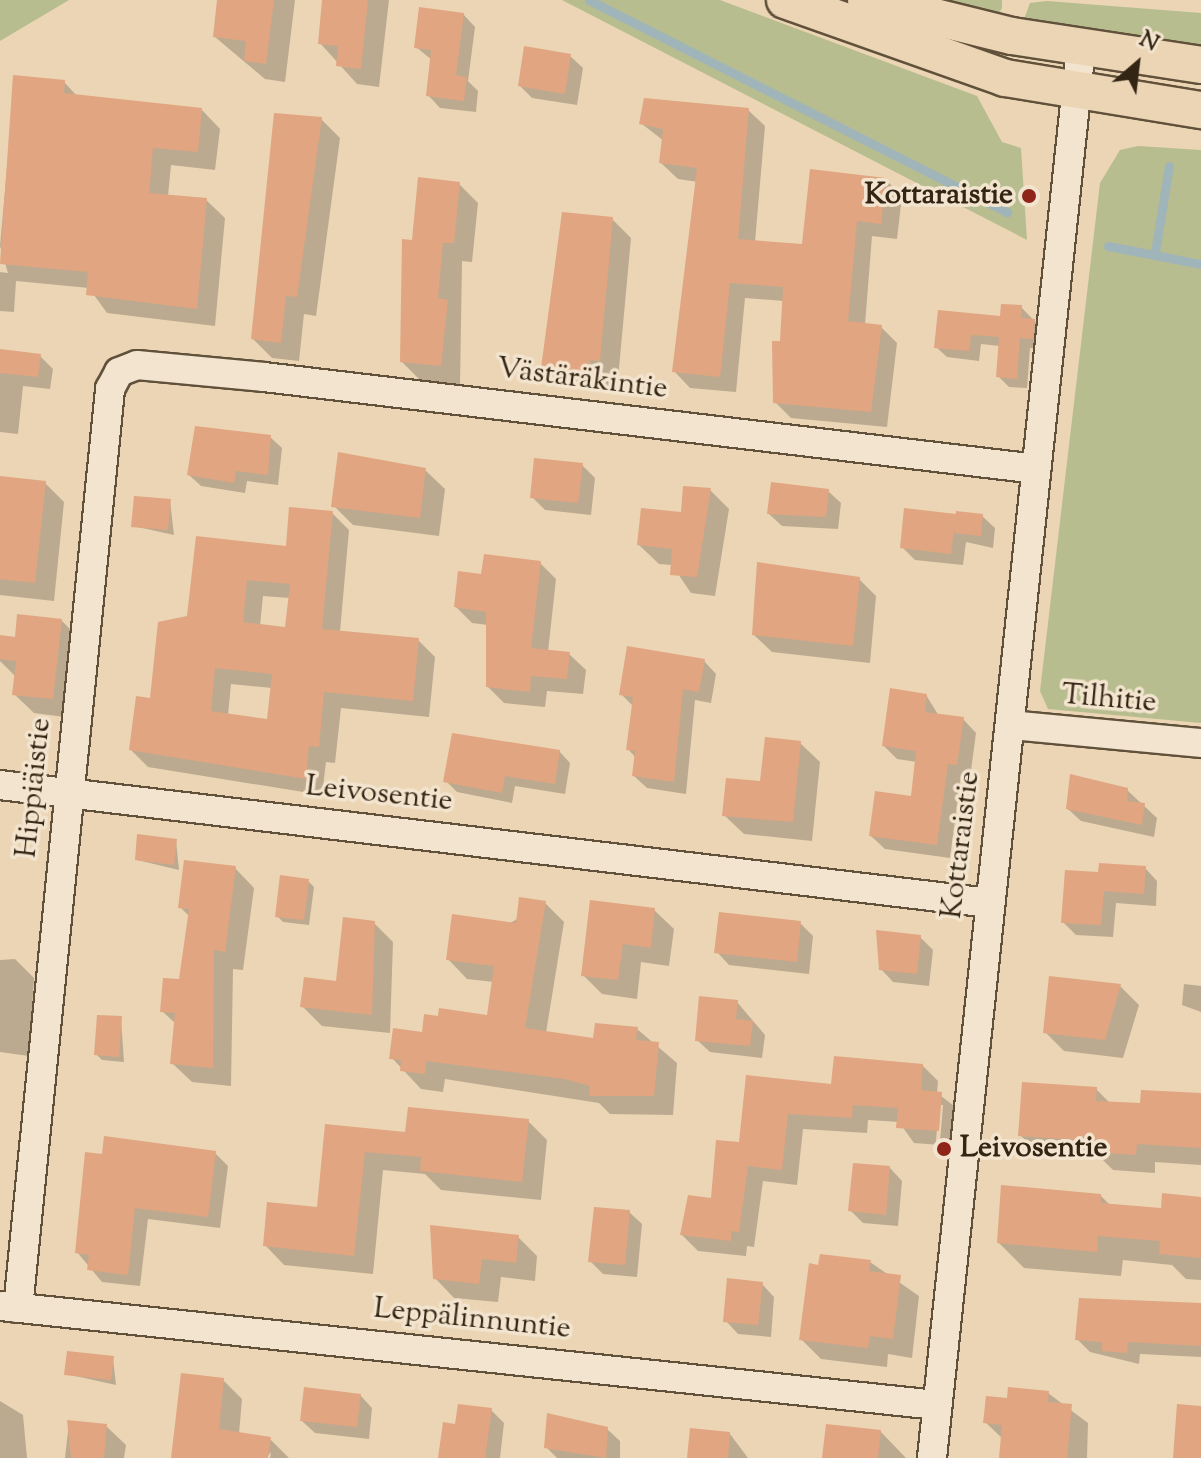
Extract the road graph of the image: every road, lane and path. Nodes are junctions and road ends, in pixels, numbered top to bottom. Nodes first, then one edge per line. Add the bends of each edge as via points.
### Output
1 (785, 0) edge
2 (866, 0) edge
3 (1081, 48) junction
4 (1201, 65) edge
5 (1075, 92) junction
6 (1201, 110) edge
7 (119, 372) joint
8 (1037, 469) junction
9 (1010, 725) junction
10 (1201, 743) edge
11 (0, 785) edge
12 (69, 793) junction
13 (989, 903) junction
14 (9, 1307) edge
15 (937, 1405) junction
16 (932, 1458) edge

1 - 5 main road via 917,51
2 - 3 main road
3 - 4 main road
3 - 5 street, Kottaraistie
5 - 6 main road
5 - 8 street, Kottaraistie
7 - 8 street, Västäräkintie via 137,365 275,379
7 - 12 street, Hippiäistie via 110,389
8 - 9 street, Kottaraistie
9 - 10 street, Tilhitie
9 - 13 street, Kottaraistie
11 - 12 street, Leivosentie
12 - 13 street, Leivosentie
12 - 14 street, Hippiäistie
13 - 15 street, Kottaraistie
14 - 15 street, Leppälinnuntie
15 - 16 street, Kottaraistie

